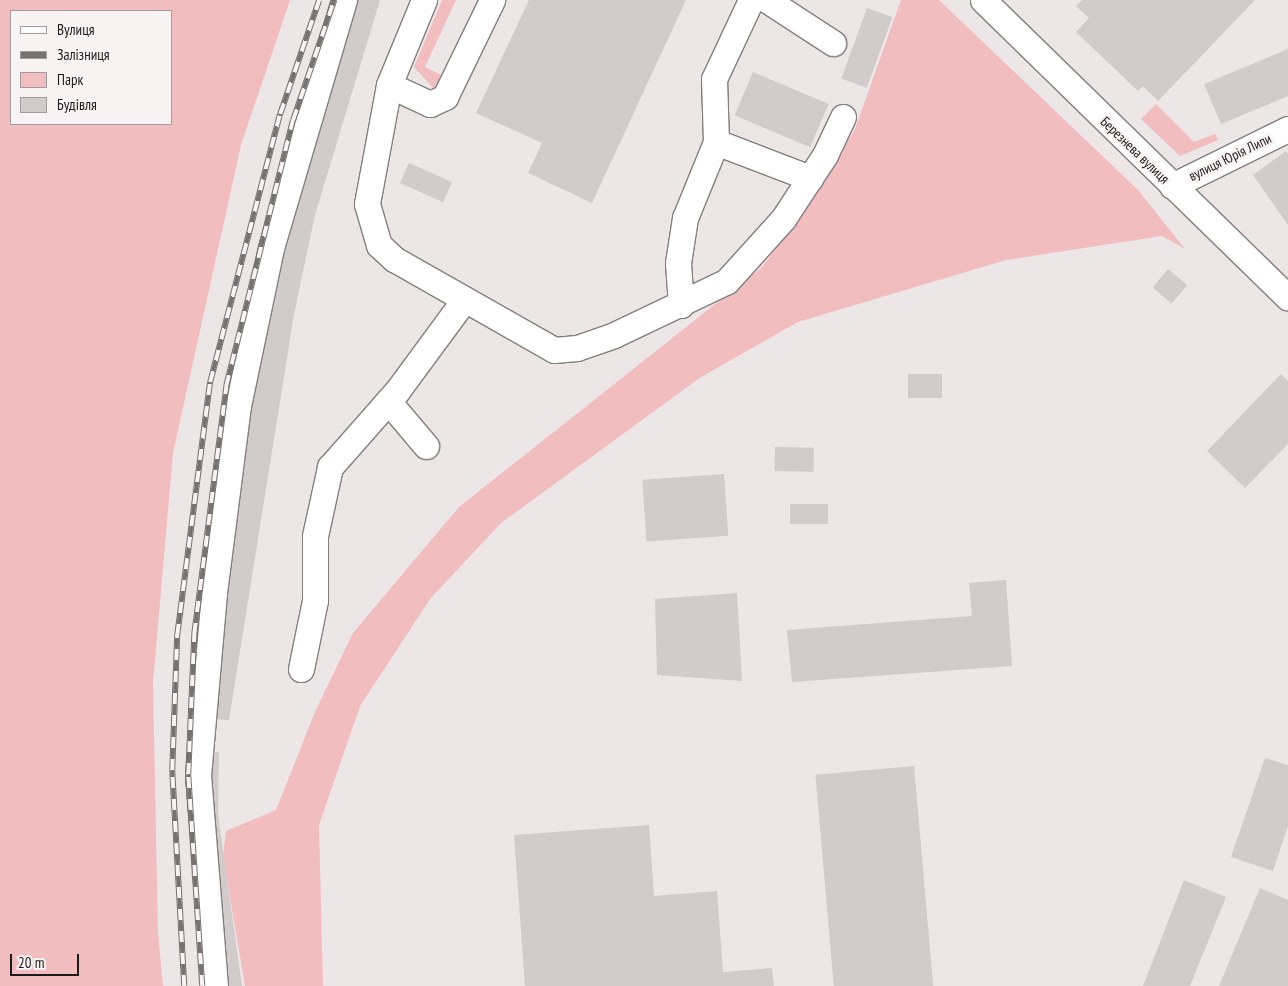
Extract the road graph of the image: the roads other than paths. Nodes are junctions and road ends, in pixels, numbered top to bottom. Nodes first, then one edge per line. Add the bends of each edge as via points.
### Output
1 (344, 0) edge
2 (424, 0) edge
3 (492, 0) edge
4 (751, 0) edge
5 (767, 0) edge
6 (984, 0) edge
7 (833, 43) dead end
8 (389, 85) junction
9 (843, 117) dead end
10 (1288, 129) edge
11 (716, 142) junction
12 (810, 178) junction
13 (1172, 186) junction
14 (1288, 298) edge
15 (464, 300) junction
16 (681, 305) junction
17 (388, 401) junction
18 (426, 446) dead end
19 (301, 669) dead end
20 (215, 986) edge

1 - 20 street via 270,248 238,406 215,583 198,776
2 - 8 street
3 - 8 street via 445,97 438,103 430,104
4 - 11 street via 714,79
5 - 7 street
6 - 13 street, Березнева вулиця
8 - 15 street via 367,204 371,223 379,245 394,259
9 - 12 street
10 - 13 street, вулиця Юрія Липи
11 - 12 street
11 - 16 street via 685,218 678,263
12 - 16 street via 750,260 727,281
13 - 14 street, Березнева вулиця
15 - 16 street via 554,350 614,335
15 - 17 street
17 - 18 street
17 - 19 street via 330,467 315,536 315,600

